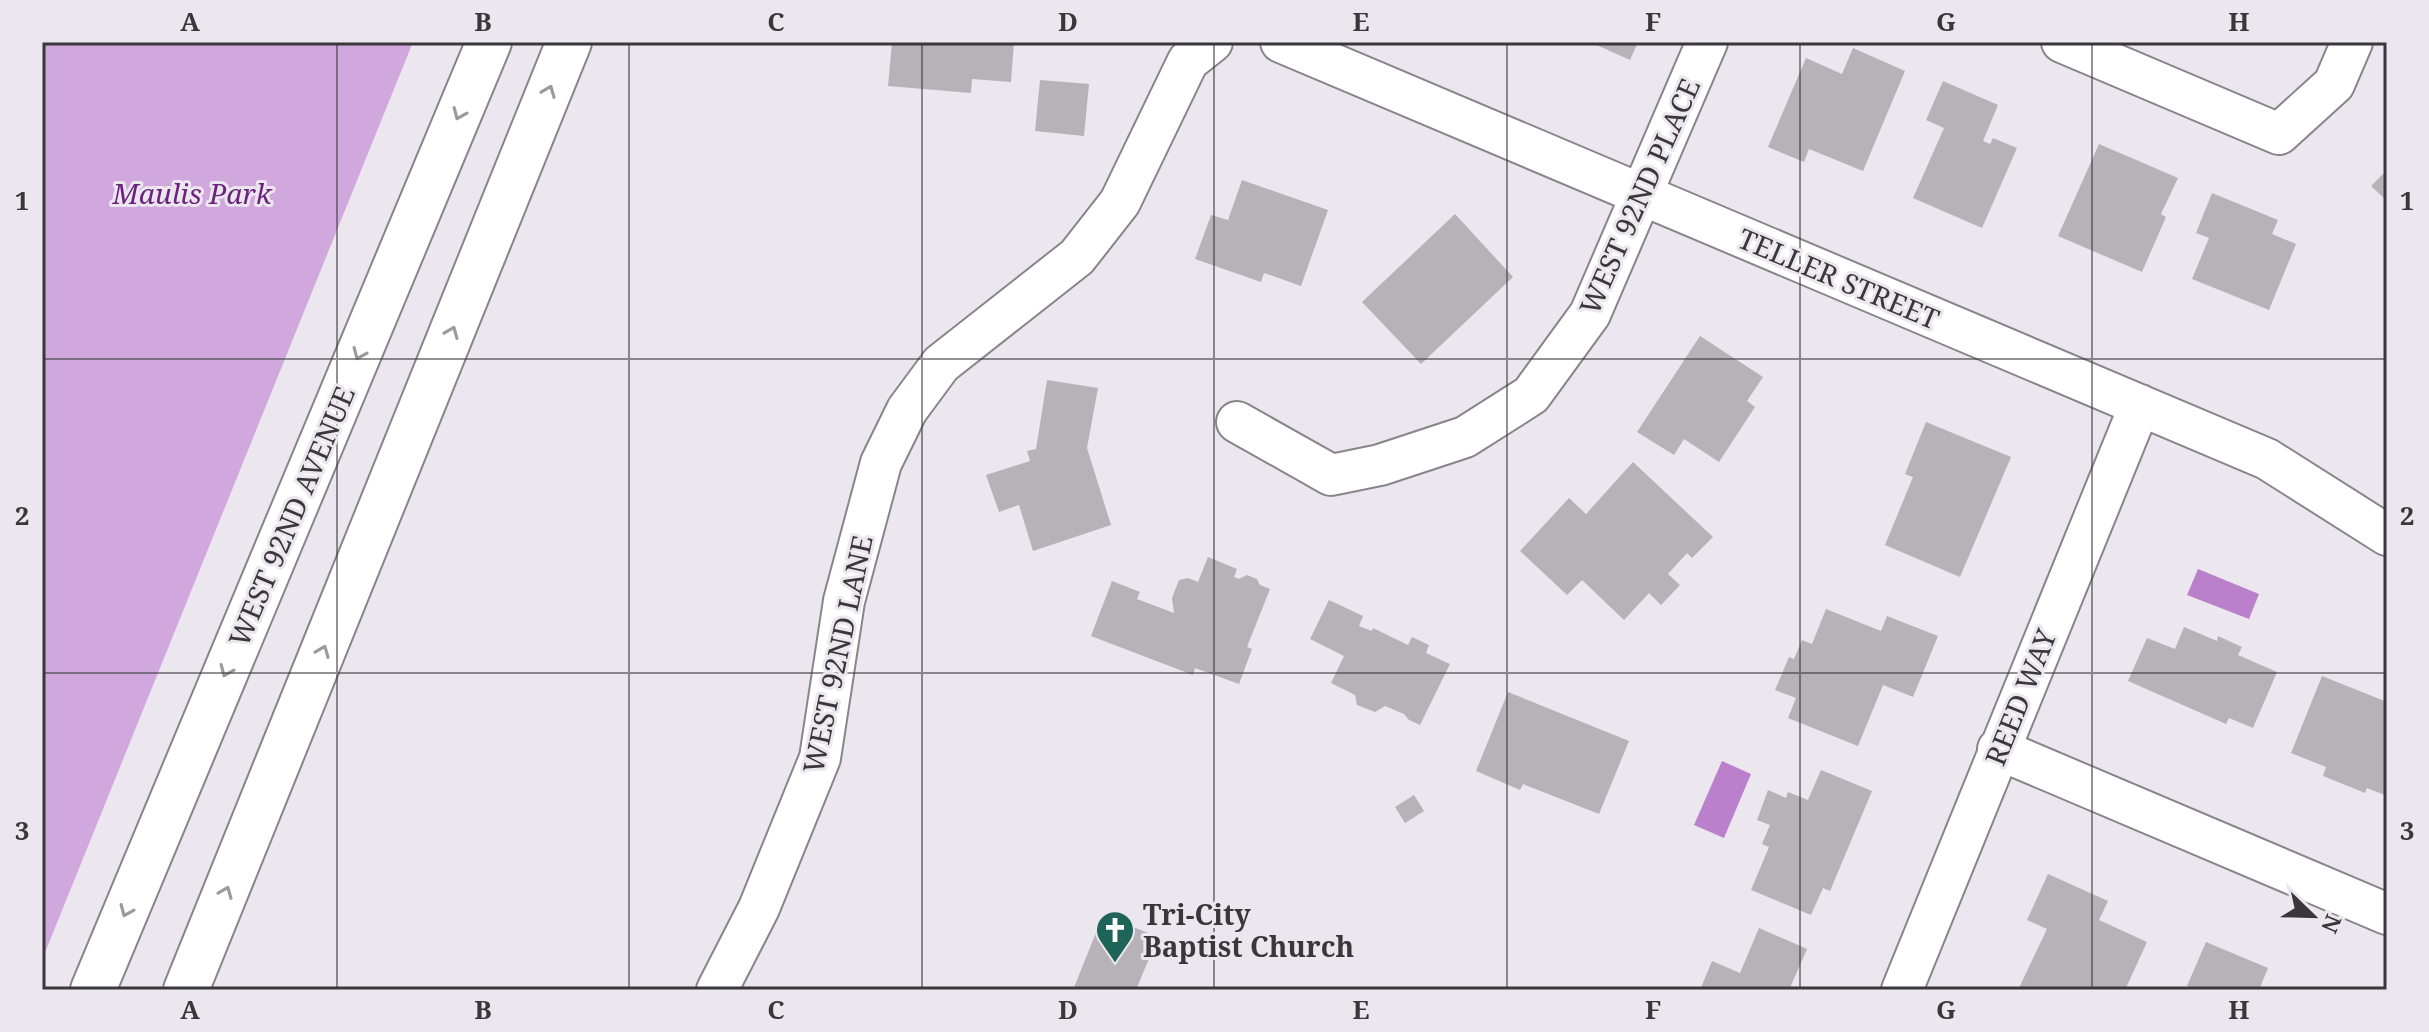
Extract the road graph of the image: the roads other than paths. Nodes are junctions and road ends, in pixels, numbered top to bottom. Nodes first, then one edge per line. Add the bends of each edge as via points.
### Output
1 (489, 42) edge
2 (569, 42) edge
3 (1212, 42) edge
4 (1281, 42) edge
5 (1707, 42) edge
6 (2062, 42) edge
7 (2352, 42) edge
8 (1642, 195) junction
9 (2140, 405) junction
10 (1237, 422) dead end
11 (2387, 535) edge
12 (1998, 749) junction
13 (2387, 914) edge
14 (93, 990) edge
15 (186, 990) edge
16 (717, 990) edge
17 (1902, 990) edge

1 -> 14 main road, WEST 92ND AVENUE
15 -> 2 main road
3 - 16 street, WEST 92ND LANE via 1188,61 1120,202 1077,257 941,364 907,410 881,463 844,601 820,758 759,908
4 - 8 street, TELLER STREET
5 - 8 street, WEST 92ND PLACE
6 - 7 street via 2279,134 2334,84
8 - 9 street, TELLER STREET
8 - 10 street, WEST 92ND PLACE via 1590,314 1531,395 1465,437 1331,475
9 - 11 street, TELLER STREET via 2267,459
9 - 12 street, REED WAY
12 - 13 street
12 - 17 street, REED WAY

